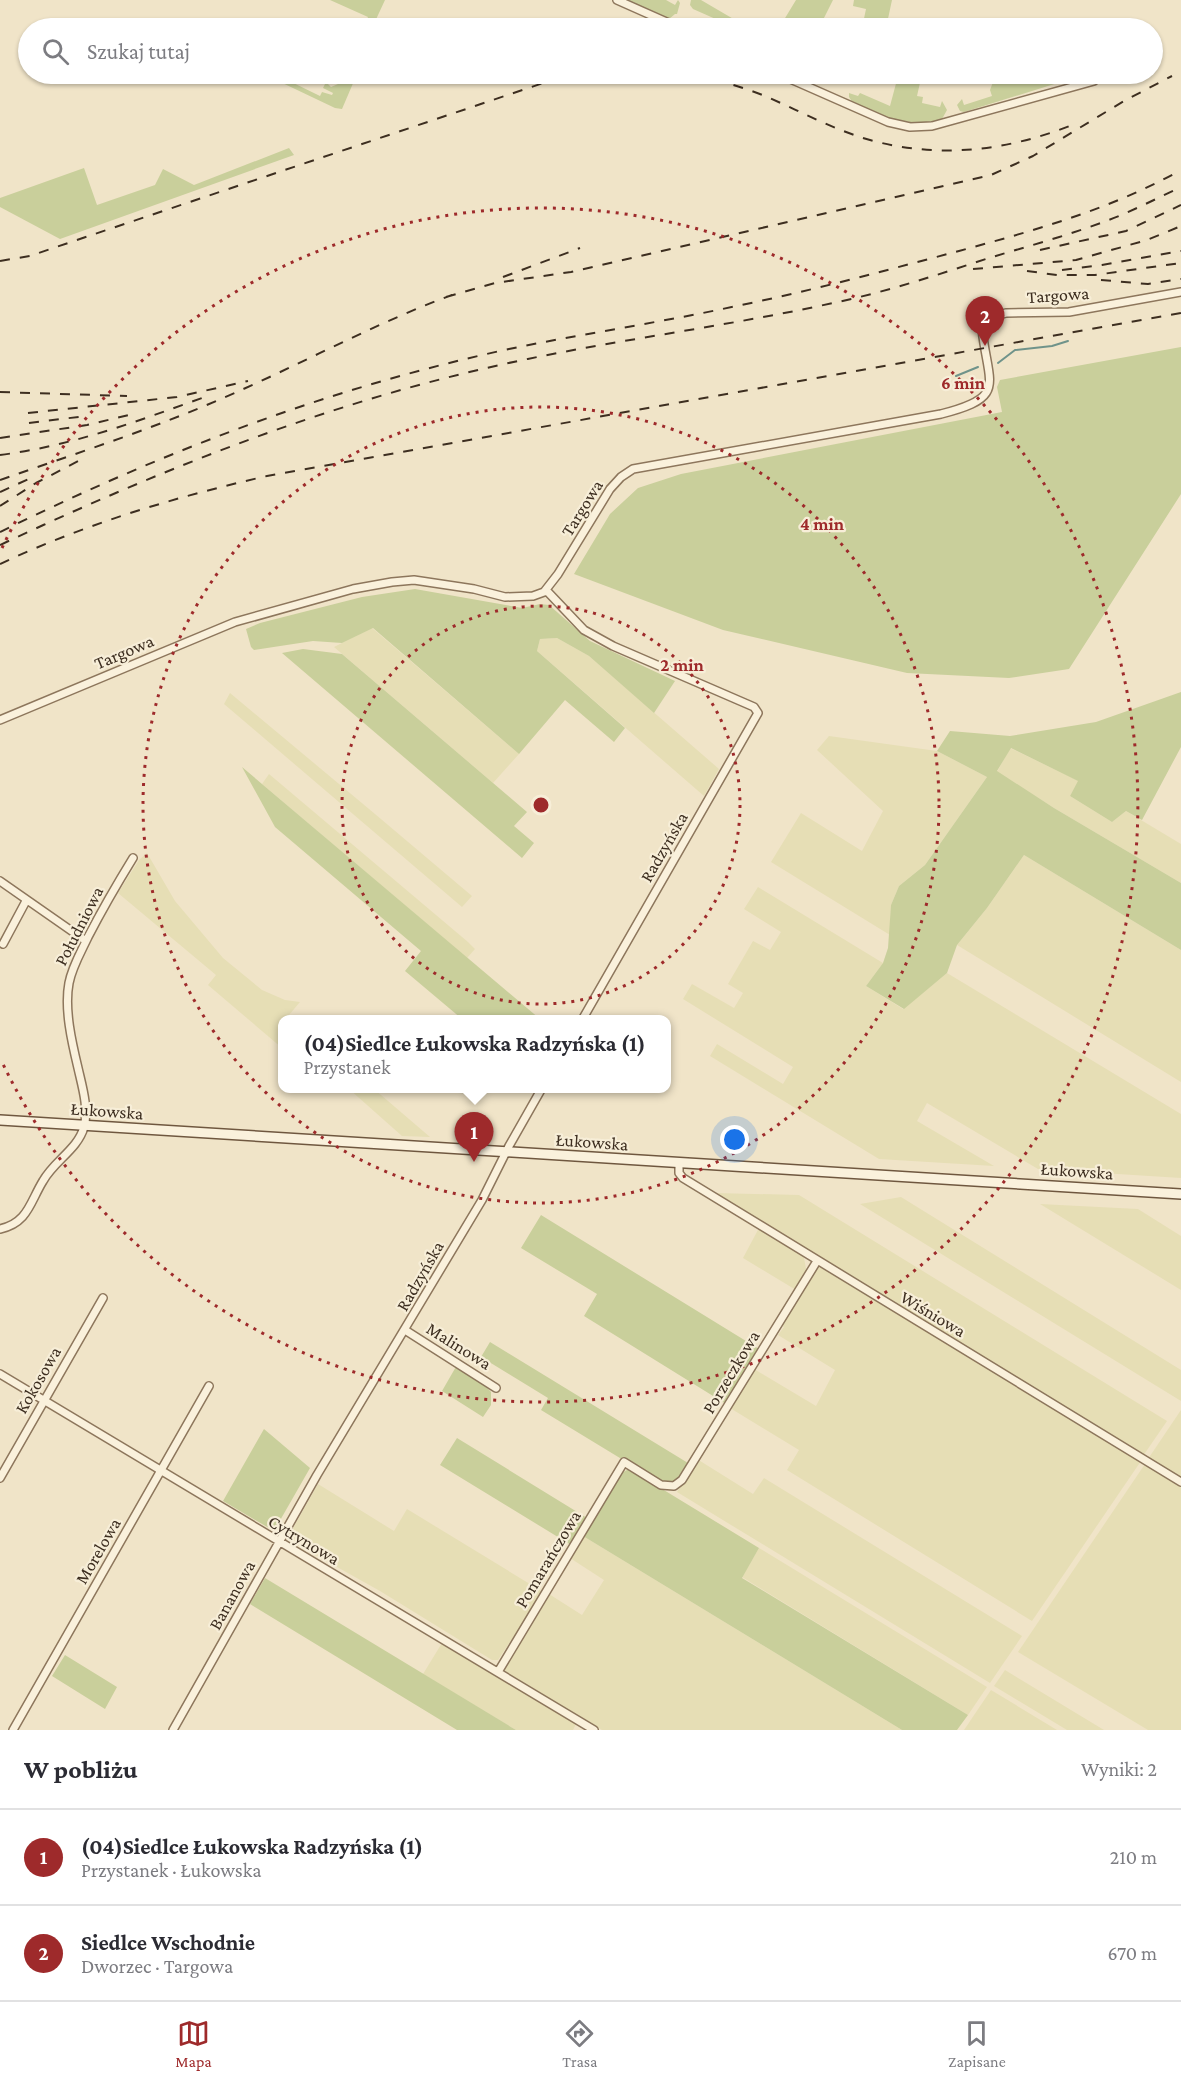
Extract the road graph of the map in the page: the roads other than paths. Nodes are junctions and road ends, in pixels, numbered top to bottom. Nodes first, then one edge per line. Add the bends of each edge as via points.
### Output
1 (617, 0) edge
2 (658, 18) edge
3 (802, 84) edge
4 (1083, 84) edge
5 (1181, 292) edge
6 (546, 590) junction
7 (0, 720) edge
8 (133, 858) dead end
9 (0, 881) edge
10 (26, 901) junction
11 (86, 941) junction
12 (3, 944) dead end
13 (585, 1015) edge
14 (540, 1093) edge
15 (0, 1120) edge
16 (84, 1126) junction
17 (506, 1152) junction
18 (679, 1164) junction
19 (1181, 1194) edge
20 (0, 1228) edge
21 (817, 1261) junction
22 (103, 1298) dead end
23 (405, 1330) junction
24 (0, 1374) edge
25 (209, 1386) dead end
26 (496, 1388) dead end
27 (43, 1401) junction
28 (624, 1462) joint
29 (160, 1472) junction
30 (317, 1475) joint
31 (0, 1478) edge
32 (1181, 1482) edge
33 (279, 1542) junction
34 (498, 1672) junction
35 (13, 1730) edge
36 (173, 1730) edge
37 (594, 1730) edge

1 - 2 street
3 - 4 street via 888,122 910,127 932,126
5 - 6 street, Targowa via 1069,312 1006,313 991,317 982,329 990,376 988,388 982,399 962,409 633,469 610,489
6 - 7 street, Targowa via 533,596 506,597 414,580 353,589 236,621
6 - 13 street, Radzyńska via 584,630 612,646 754,707 758,713
8 - 11 street, Południowa
9 - 10 street
10 - 11 street
10 - 12 street
11 - 16 street, Południowa via 72,970 68,994 71,1038 83,1089
14 - 17 street, Radzyńska
15 - 16 main road, Łukowska
16 - 17 main road, Łukowska
16 - 20 street via 75,1143 46,1175 20,1221
17 - 18 main road, Łukowska
17 - 23 street, Radzyńska
18 - 19 main road, Łukowska
18 - 21 street, Wiśniowa via 683,1178
21 - 28 street, Porzeczkowa via 682,1480 674,1486 661,1485
21 - 32 street, Wiśniowa
22 - 27 street, Kokosowa
23 - 26 street, Malinowa
23 - 30 street, Radzyńska
24 - 27 street, Cytrynowa
25 - 29 street, Morelowa
27 - 29 street, Cytrynowa
27 - 31 street, Kokosowa
28 - 34 street, Pomarańczowa
29 - 33 street, Cytrynowa
29 - 35 street, Morelowa
30 - 33 street, Bananowa
33 - 34 street, Cytrynowa
33 - 36 street, Bananowa
34 - 37 street, Cytrynowa

